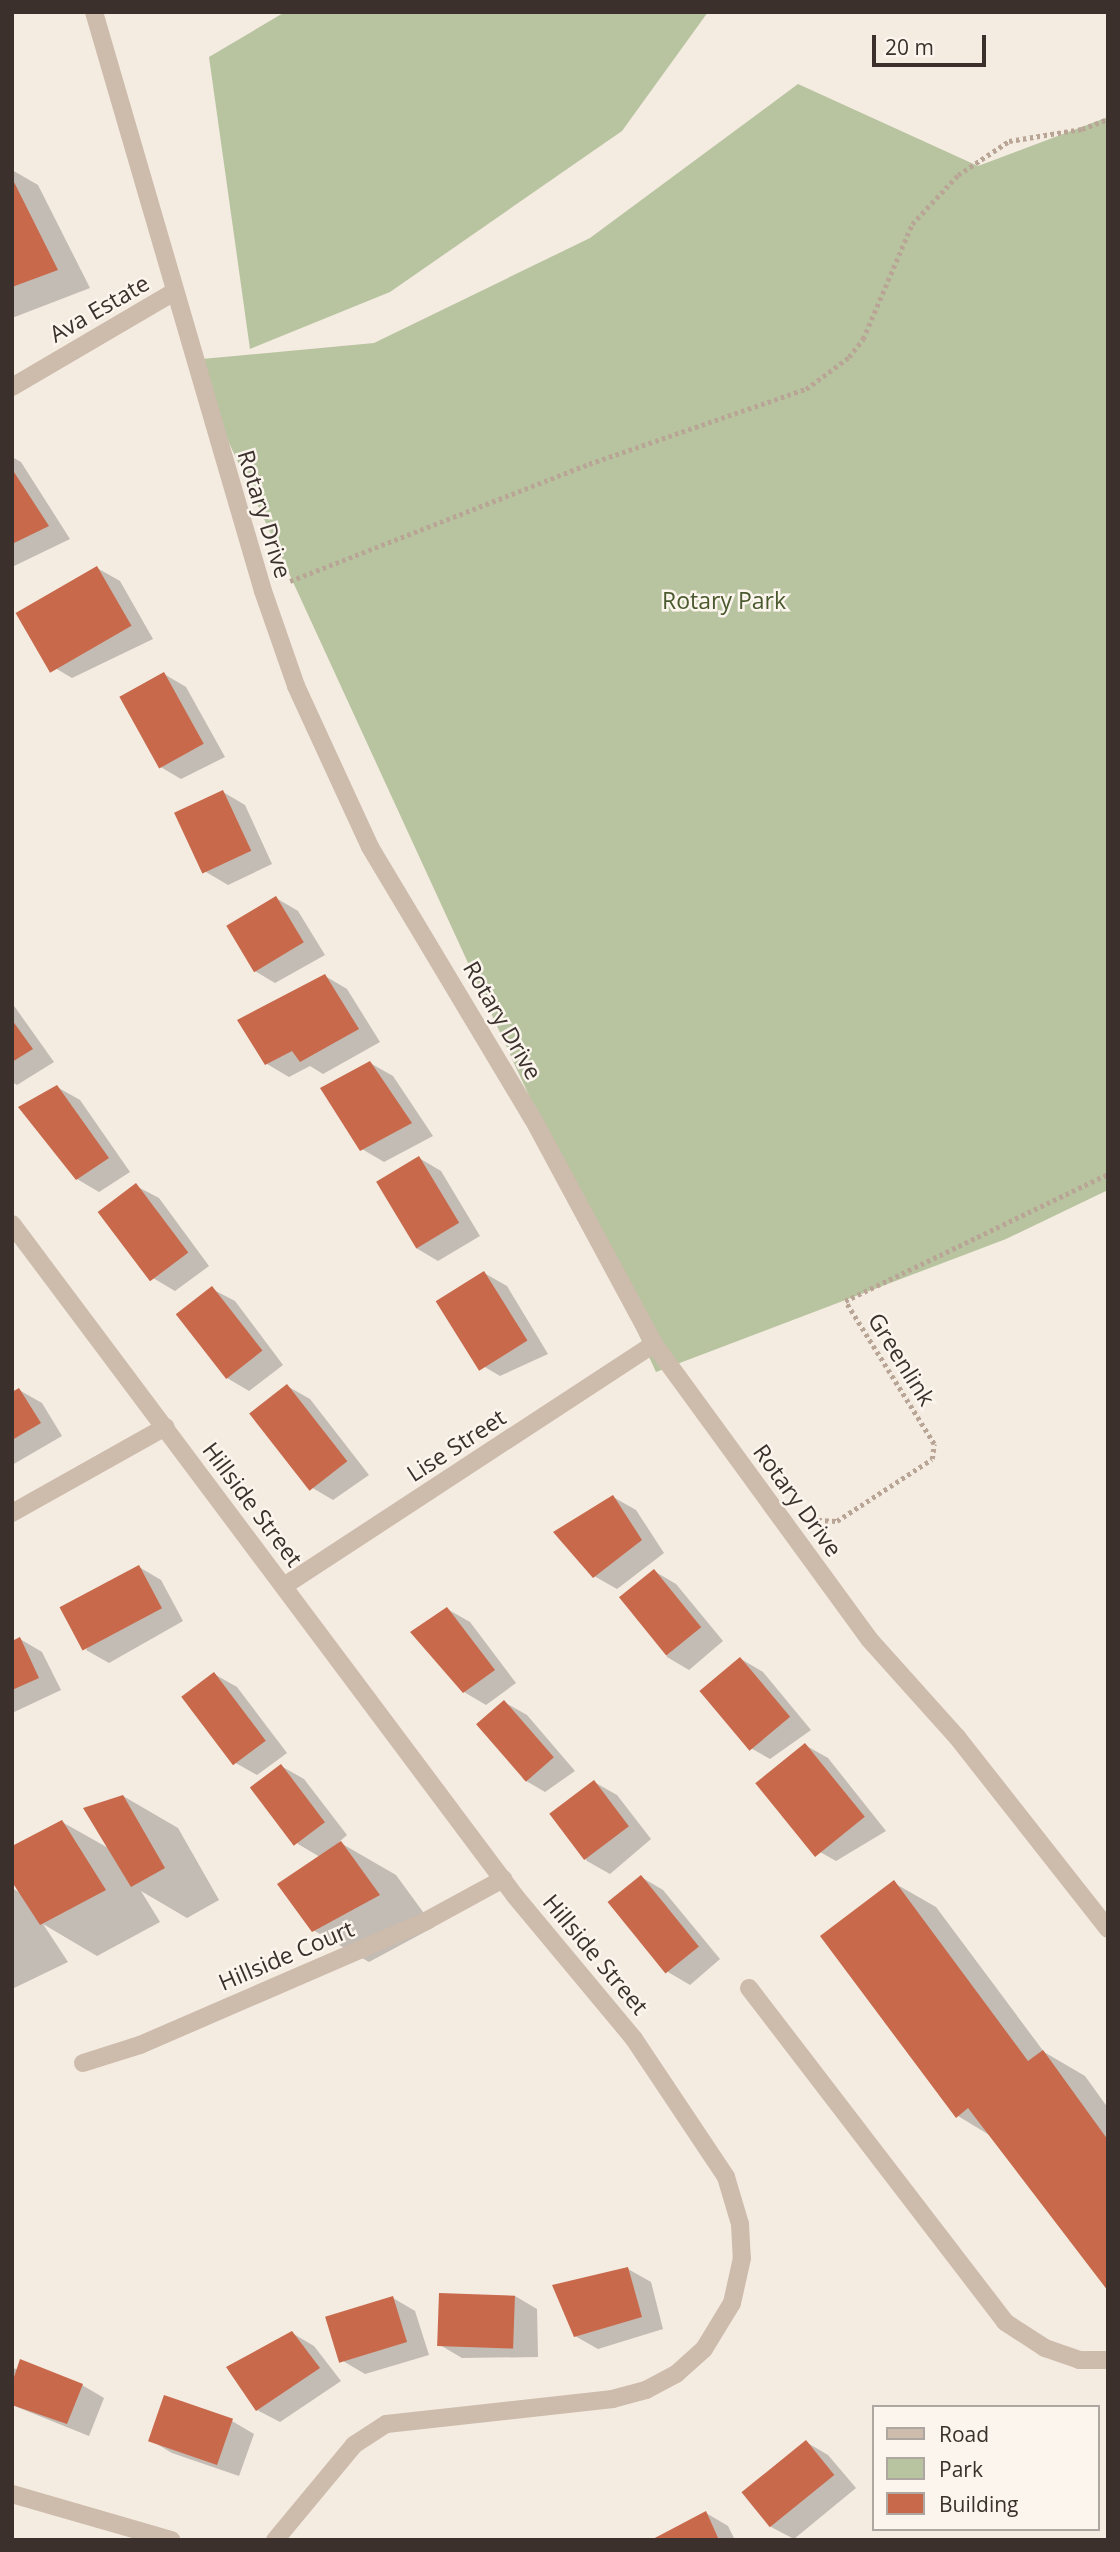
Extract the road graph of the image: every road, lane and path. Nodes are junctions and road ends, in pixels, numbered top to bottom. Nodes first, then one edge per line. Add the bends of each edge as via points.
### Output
1 (94, 12) edge
2 (1108, 118) edge
3 (174, 292) junction
4 (12, 387) edge
5 (263, 591) junction
6 (1108, 1174) edge
7 (12, 1224) edge
8 (654, 1344) junction
9 (164, 1427) junction
10 (12, 1513) edge
11 (814, 1518) dead end
12 (284, 1586) junction
13 (503, 1879) junction
14 (1108, 1929) edge
15 (749, 1987) dead end
16 (83, 2063) dead end
17 (1108, 2360) edge
18 (12, 2494) edge
19 (171, 2540) edge
20 (275, 2540) edge

1 - 3 street, Rotary Drive
2 - 5 path via 1082,129 1009,141 957,175 912,224 863,339 849,357 806,389 589,464
3 - 4 street, Ava Estate
3 - 5 street, Rotary Drive
5 - 8 street, Rotary Drive via 301,696 370,846 533,1119
6 - 11 path, Greenlink via 845,1301 934,1444 932,1459 837,1521
7 - 9 street, Hillside Street
8 - 12 street, Lise Street
8 - 14 street, Rotary Drive via 869,1639 957,1737
9 - 10 street
9 - 12 street, Hillside Street
12 - 13 street, Hillside Street
13 - 16 street, Hillside Court via 426,1921 140,2045
13 - 20 street, Hillside Street via 635,2039 726,2177 742,2246 732,2303 696,2358 646,2390 612,2399 386,2424 354,2445
15 - 17 street via 1005,2322 1045,2348 1079,2360
18 - 19 street

